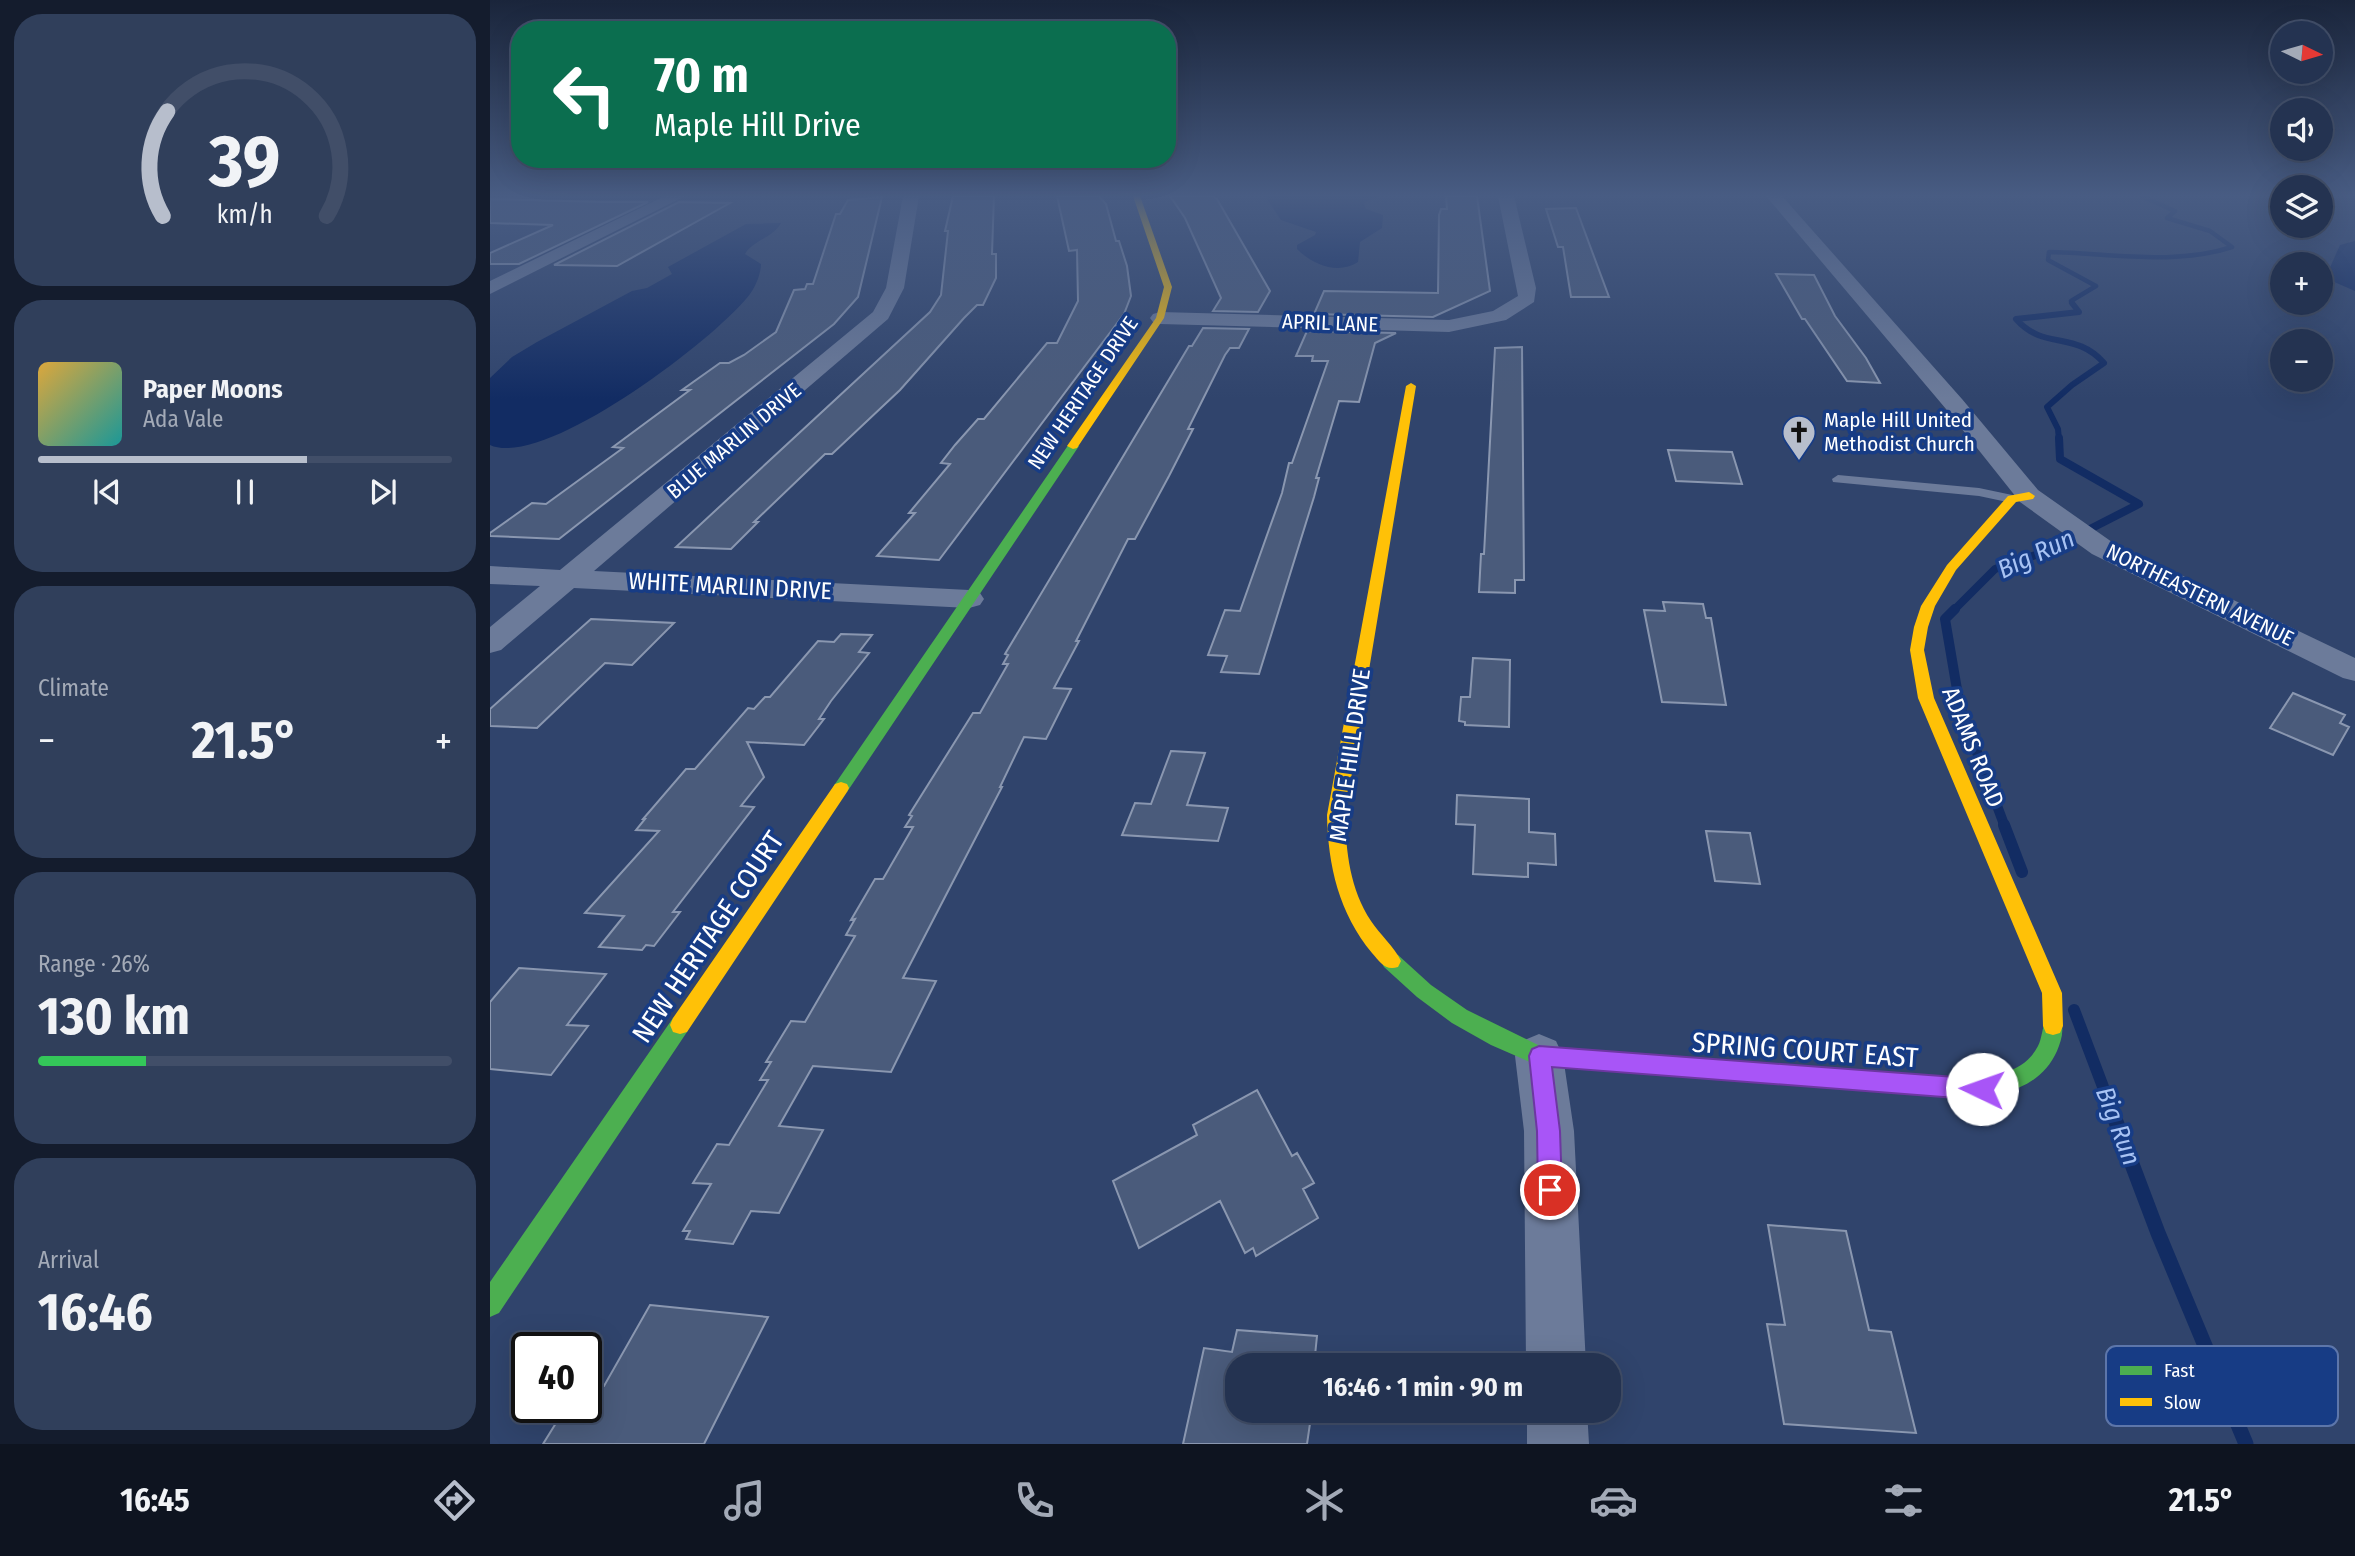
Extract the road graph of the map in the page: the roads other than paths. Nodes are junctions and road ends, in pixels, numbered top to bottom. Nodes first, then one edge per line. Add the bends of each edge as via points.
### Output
1 (540, 263) edge
2 (899, 263) edge
3 (1160, 263) edge
4 (1521, 263) edge
5 (1832, 263) edge
6 (490, 288) edge
7 (1160, 318) junction
8 (1411, 386) dead end
9 (1838, 479) dead end
10 (2020, 497) junction
11 (490, 575) edge
12 (568, 578) junction
13 (969, 598) junction
14 (490, 643) edge
15 (2355, 671) edge
16 (2051, 1048) joint
17 (1539, 1056) junction
18 (490, 1304) edge
19 (1556, 1353) edge
20 (1558, 1423) edge
21 (1558, 1444) edge

1 - 6 street
2 - 12 street, BLUE MARLIN DRIVE via 895,288 881,315
3 - 7 street, NEW HERITAGE DRIVE via 1168,287
4 - 7 street, APRIL LANE via 1527,298 1509,320 1432,327
5 - 10 street, NORTHEASTERN AVENUE via 1954,404
7 - 13 street, NEW HERITAGE DRIVE
8 - 17 street, MAPLE HILL DRIVE via 1336,815 1336,853 1358,920 1398,970 1457,1015
9 - 10 lane
10 - 15 street, NORTHEASTERN AVENUE via 2102,548
10 - 16 street, ADAMS ROAD via 1940,582 1923,614 1917,653 1926,698 2052,993
11 - 12 street, WHITE MARLIN DRIVE
12 - 13 street, WHITE MARLIN DRIVE
12 - 14 street, BLUE MARLIN DRIVE
13 - 18 street, NEW HERITAGE COURT
16 - 17 street, SPRING COURT EAST via 2028,1074 1982,1089
17 - 19 street via 1549,1131
20 - 21 street

